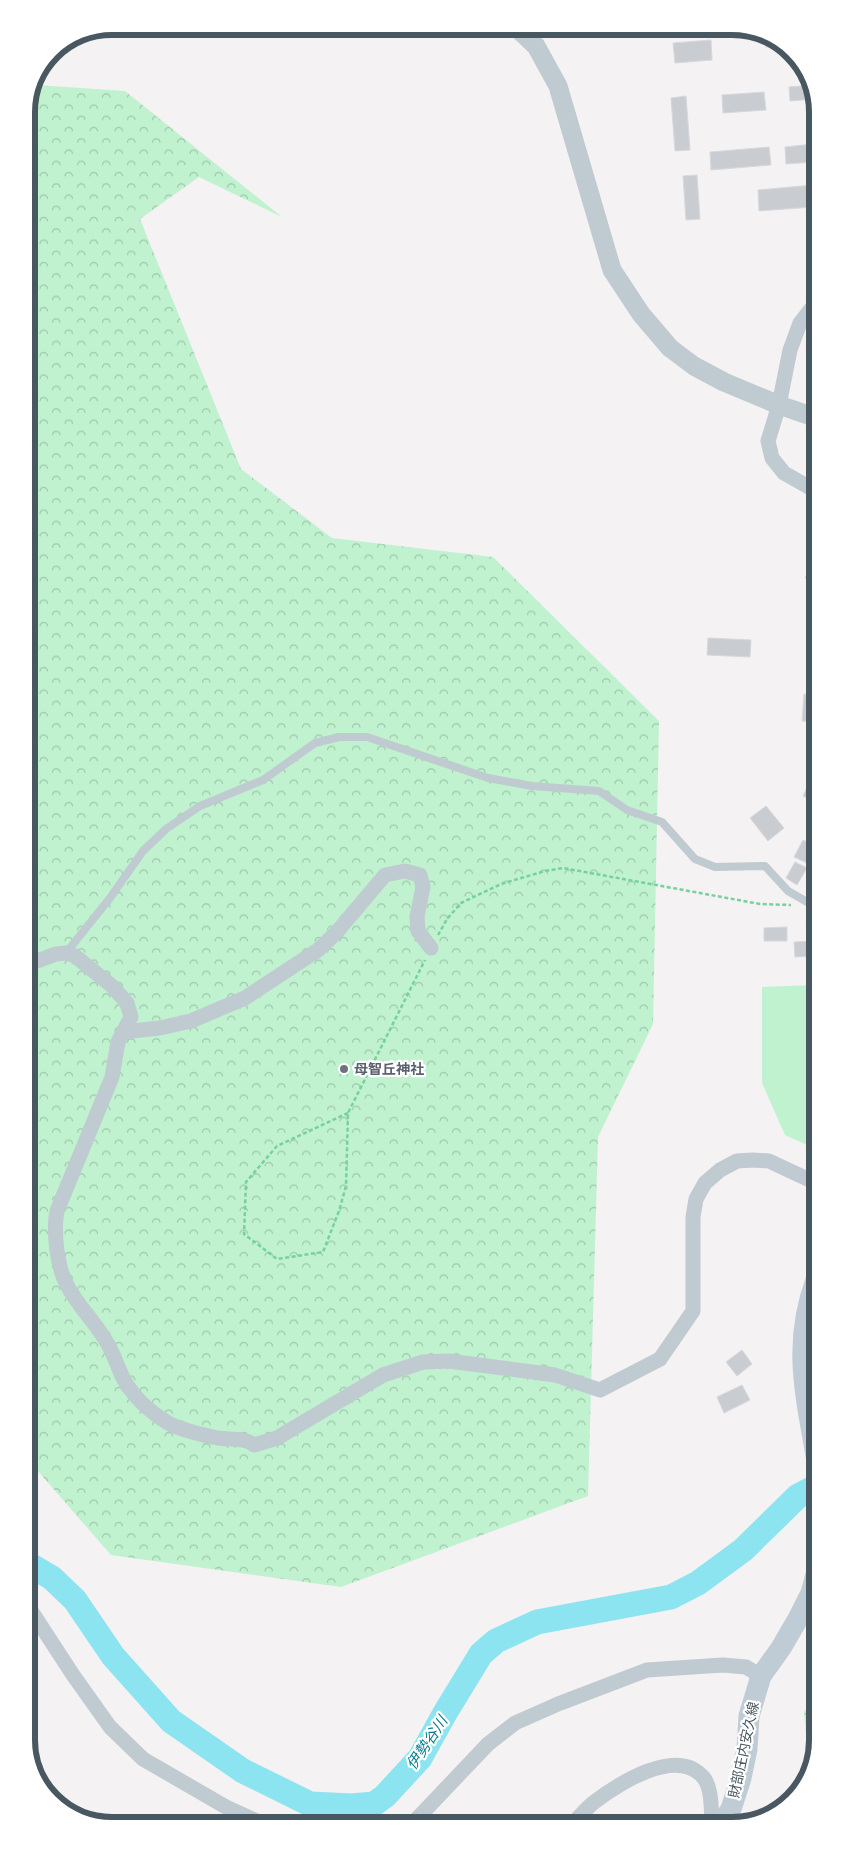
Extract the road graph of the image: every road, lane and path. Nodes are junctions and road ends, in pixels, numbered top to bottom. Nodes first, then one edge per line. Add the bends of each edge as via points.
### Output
1 (525, 35) edge
2 (809, 311) edge
3 (779, 405) junction
4 (809, 414) edge
5 (809, 487) edge
6 (809, 903) edge
7 (809, 906) edge
8 (431, 948) junction
9 (66, 953) junction
10 (35, 962) edge
11 (123, 1032) junction
12 (348, 1113) junction
13 (809, 1180) edge
14 (809, 1300) edge
15 (809, 1415) edge
16 (809, 1597) edge
17 (35, 1617) edge
18 (762, 1676) junction
19 (248, 1817) edge
20 (420, 1817) edge
21 (579, 1817) edge
22 (712, 1817) edge
23 (726, 1817) edge

1 - 3 street via 536,46 558,86 612,270 641,314 670,348 694,366
2 - 3 street via 790,350
3 - 4 street
3 - 5 street via 768,441 772,458 784,473
6 - 9 lane via 788,891 765,866 715,867 695,859 662,822 628,810 599,791 532,786 488,778 367,737 339,737 315,743 263,780 200,806 166,829 143,851
7 - 8 path via 760,904 563,868 501,884 461,903 447,919
8 - 11 street via 418,931 416,917 423,886 420,874 405,871 386,874 318,950 245,998 191,1021
8 - 12 path
9 - 10 street
9 - 11 street via 75,956 112,986 127,1004 131,1017
11 - 13 street via 112,1077 57,1211 57,1251 66,1284 107,1342 123,1378 136,1396 171,1424 217,1438 248,1440 254,1445 277,1438 384,1375 423,1362 449,1361 555,1375 600,1390 660,1360 693,1311 693,1217 696,1200 705,1183 737,1161 753,1160 769,1161
12 - 12 path via 346,1186 323,1252 277,1259 244,1234 246,1182 277,1146
14 - 15 main road via 802,1355
16 - 18 main road, 財部庄内安久線
17 - 19 street via 110,1727 143,1760
18 - 20 street via 746,1667 723,1665 647,1670 558,1704 515,1723 488,1744
18 - 23 main road, 財部庄内安久線 via 749,1716 741,1778
21 - 22 street via 637,1775 671,1764 690,1766 704,1778

